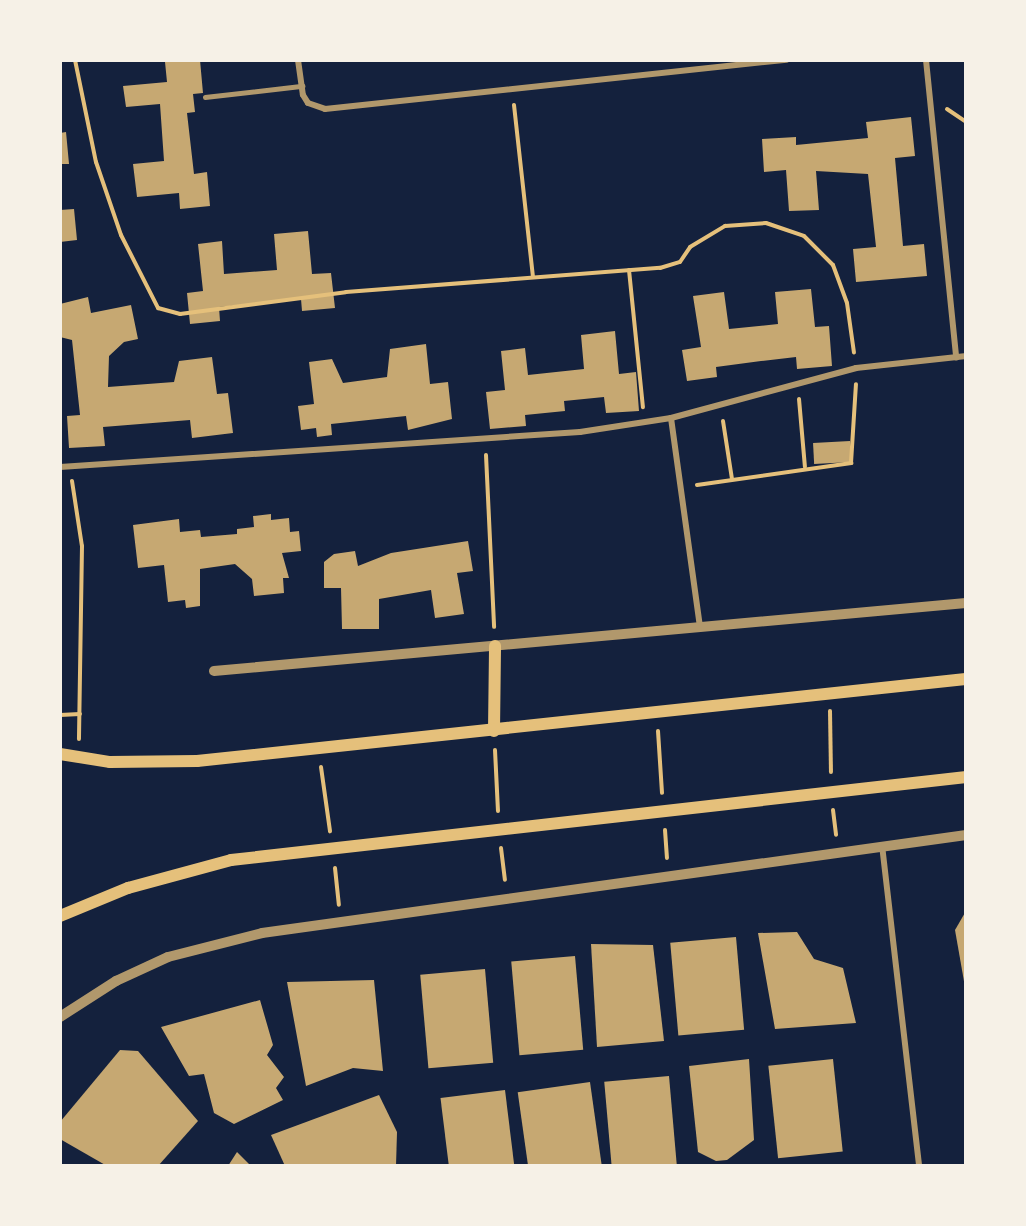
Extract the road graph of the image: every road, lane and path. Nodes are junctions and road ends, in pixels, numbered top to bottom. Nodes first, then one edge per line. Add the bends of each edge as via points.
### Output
1 (75, 60) edge
2 (298, 60) edge
3 (786, 60) edge
4 (926, 60) edge
5 (302, 86) junction
6 (513, 89) junction
7 (205, 97) dead end
8 (629, 270) junction
9 (533, 277) junction
10 (966, 356) edge
11 (956, 357) junction
12 (856, 368) junction
13 (797, 381) junction
14 (721, 404) junction
15 (672, 418) junction
16 (644, 423) junction
17 (485, 441) junction
18 (60, 466) edge
19 (805, 467) junction
20 (70, 468) junction
21 (732, 479) junction
22 (681, 487) junction
23 (966, 603) edge
24 (700, 627) junction
25 (495, 646) junction
26 (214, 671) dead end
27 (966, 678) edge
28 (830, 692) junction
29 (657, 710) junction
30 (80, 714) junction
31 (60, 715) edge
32 (495, 731) junction
33 (319, 748) junction
34 (60, 754) edge
35 (79, 756) junction
36 (966, 777) edge
37 (831, 791) junction
38 (663, 810) junction
39 (499, 828) junction
40 (966, 836) edge
41 (332, 845) junction
42 (882, 845) junction
43 (838, 852) junction
44 (668, 875) junction
45 (507, 897) junction
46 (60, 916) edge
47 (341, 921) junction
48 (60, 1017) edge
49 (919, 1166) edge

1 - 9 path via 100,172 121,235 158,308 180,314 346,292
2 - 5 street
3 - 6 street
4 - 11 street
5 - 6 street via 308,103 325,109
5 - 7 lane
6 - 9 path
8 - 9 path
8 - 12 path via 680,262 690,247 725,226 766,223 804,236 833,265 847,303
8 - 16 path
10 - 11 street
11 - 12 street
12 - 13 street
12 - 19 path via 851,463
13 - 14 street
13 - 19 path
14 - 15 street
14 - 21 path
15 - 16 street
15 - 22 street
16 - 17 street
17 - 20 street
17 - 25 path
18 - 20 street
19 - 21 path
20 - 30 path via 82,546
21 - 22 path
22 - 24 street
23 - 24 street
24 - 25 street
25 - 26 street
25 - 32 main road
27 - 28 main road
28 - 29 main road
28 - 37 path
29 - 32 main road
29 - 38 path
30 - 31 path
30 - 35 path
32 - 33 main road
32 - 39 path
33 - 35 main road via 197,761
33 - 41 path
34 - 35 main road
36 - 37 main road
37 - 38 main road
37 - 43 path
38 - 39 main road
38 - 44 path
39 - 41 main road
39 - 45 path
40 - 42 street
41 - 46 main road via 179,872
41 - 47 path
42 - 43 street
42 - 49 street
43 - 44 street
44 - 45 street
45 - 47 street
47 - 48 street via 214,943 168,957 116,981

